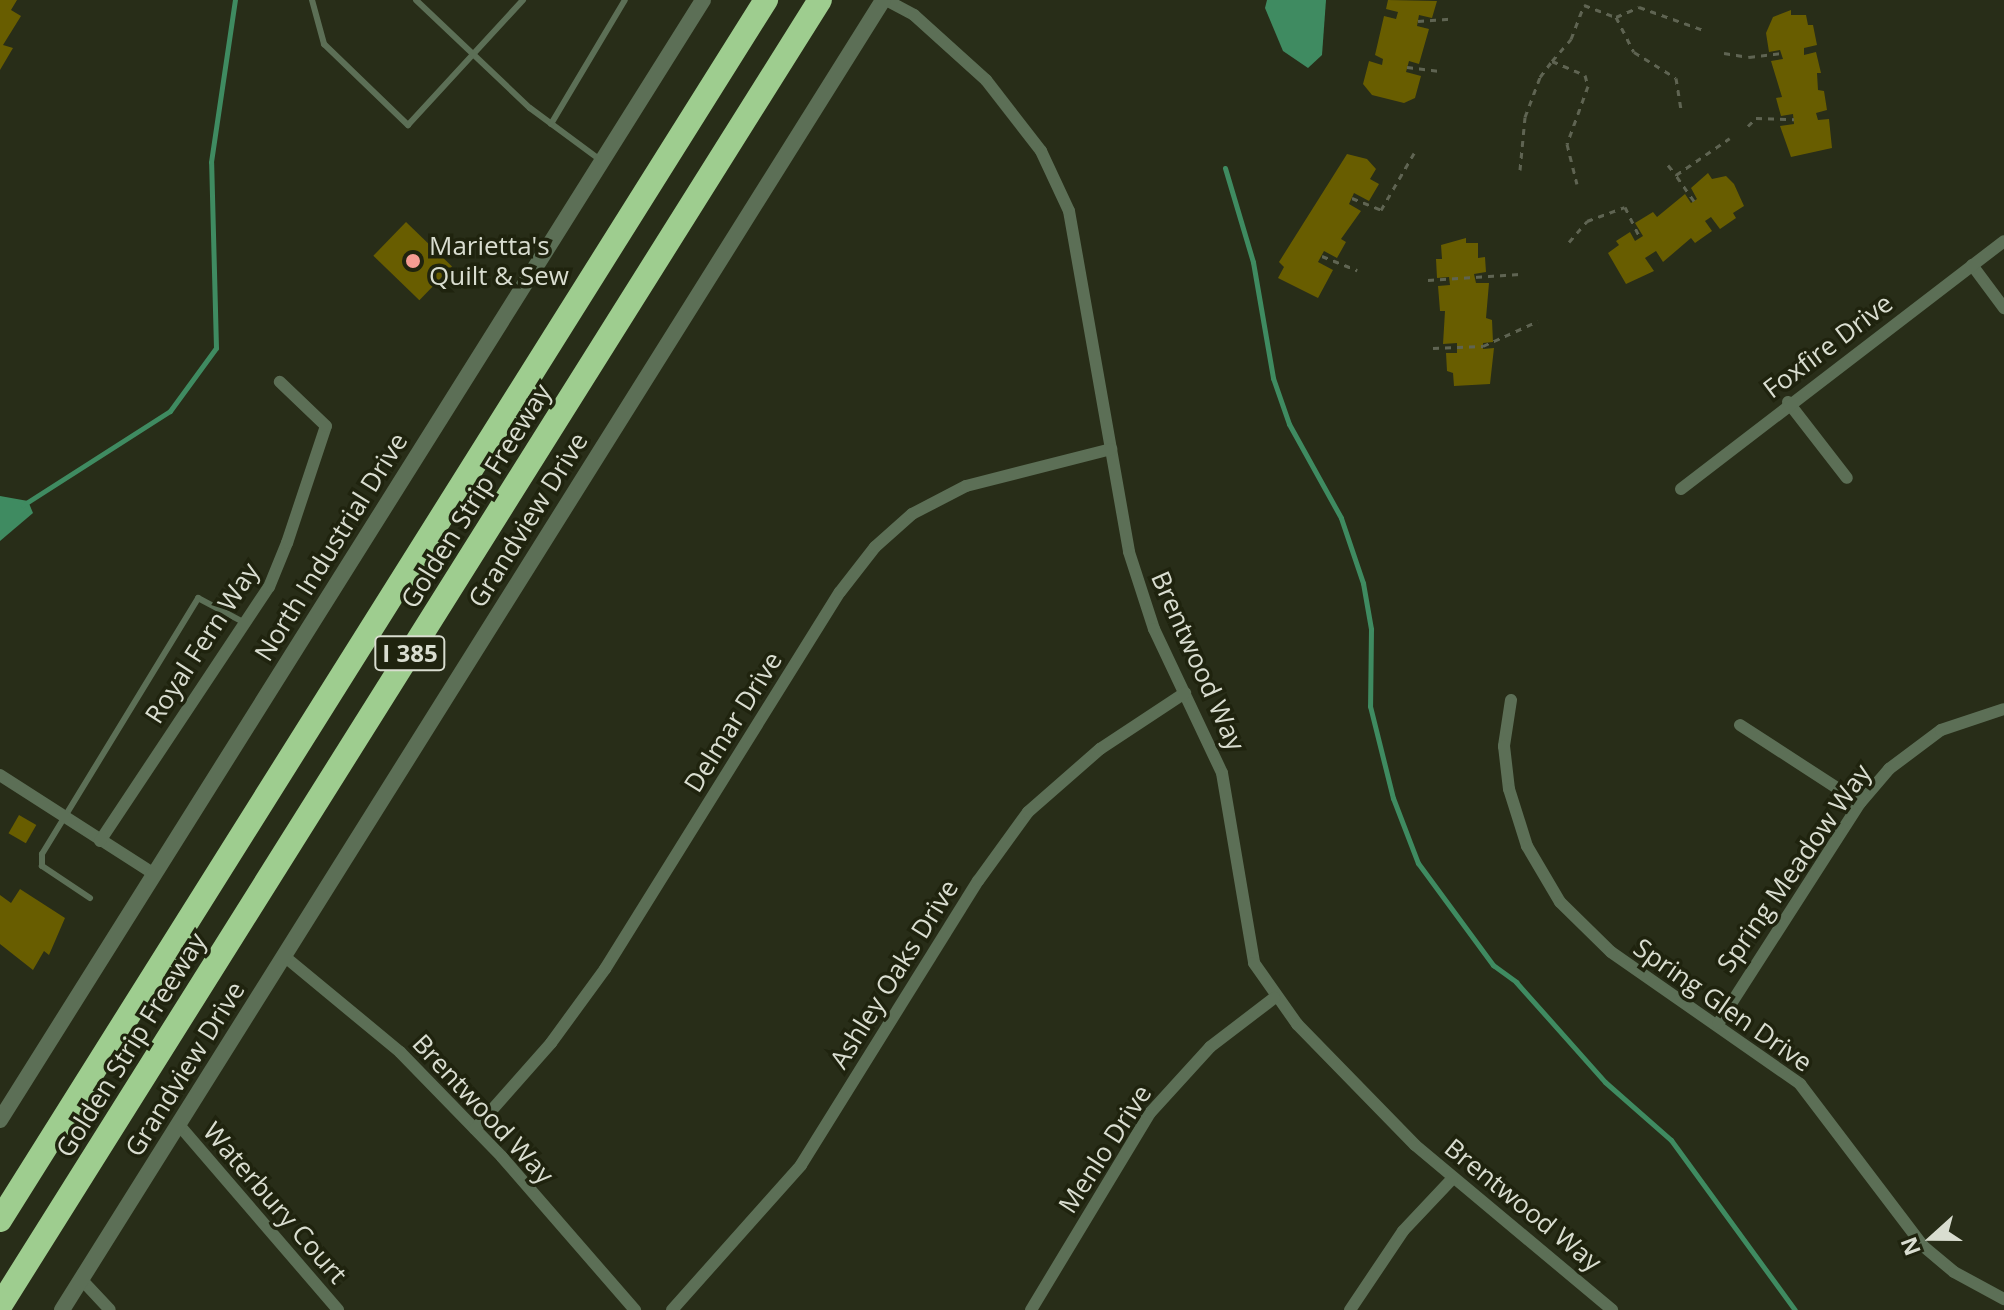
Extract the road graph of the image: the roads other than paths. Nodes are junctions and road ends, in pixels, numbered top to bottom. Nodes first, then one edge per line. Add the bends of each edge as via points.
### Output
1 (312, 0) edge
2 (416, 0) edge
3 (523, 0) edge
4 (625, 0) edge
5 (703, 0) edge
6 (766, 0) edge
7 (820, 0) edge
8 (885, 0) edge
9 (474, 53) junction
10 (551, 124) junction
11 (602, 162) junction
12 (2004, 241) edge
13 (1972, 265) junction
14 (2004, 308) edge
15 (280, 382) dead end
16 (1788, 402) junction
17 (1111, 449) junction
18 (1847, 478) dead end
19 (1681, 489) dead end
20 (245, 623) junction
21 (1185, 693) junction
22 (1511, 700) dead end
23 (2004, 709) edge
24 (1740, 725) dead end
25 (0, 775) edge
26 (1860, 803) junction
27 (65, 819) junction
28 (100, 841) junction
29 (154, 874) junction
30 (90, 898) dead end
31 (284, 956) junction
32 (1274, 998) junction
33 (1718, 1024) junction
34 (0, 1120) edge
35 (179, 1125) junction
36 (475, 1129) junction
37 (1452, 1179) junction
38 (0, 1220) edge
39 (81, 1279) junction
40 (2004, 1299) edge
41 (0, 1306) edge
42 (62, 1310) edge
43 (110, 1310) edge
44 (338, 1310) edge
45 (635, 1310) edge
46 (672, 1310) edge
47 (1031, 1310) edge
48 (1350, 1310) edge
49 (1612, 1310) edge

1 - 9 lane via 324,44 408,125
2 - 9 lane
3 - 9 lane
4 - 10 lane
5 - 11 street, North Industrial Drive
6 - 38 highway, Golden Strip Freeway / I 385
7 - 41 highway, Golden Strip Freeway / I 385
8 - 17 street, Brentwood Way via 914,15 986,80 1055,175 1082,264
8 - 31 street, Grandview Drive
9 - 10 lane
10 - 11 lane
11 - 29 street, North Industrial Drive
12 - 13 street, Foxfire Drive
13 - 14 street
13 - 16 street, Foxfire Drive
15 - 20 street, Royal Fern Way via 326,426 269,587
16 - 18 street
16 - 19 street, Foxfire Drive
17 - 21 street, Brentwood Way via 1140,592
17 - 36 street, Delmar Drive via 966,486 912,514 875,547 840,592 605,969 551,1043
20 - 27 lane via 198,598
20 - 28 street, Royal Fern Way
21 - 32 street, Brentwood Way via 1222,773 1246,935
21 - 46 street, Ashley Oaks Drive via 1100,749 1028,812 978,881 801,1165
22 - 33 street, Spring Glen Drive via 1504,746 1509,789 1542,875 1585,930
23 - 26 street, Spring Meadow Way via 1926,739 1889,769
24 - 26 street
25 - 27 street
26 - 33 street, Spring Meadow Way
27 - 28 street
27 - 30 lane via 42,854 42,866
28 - 29 street
29 - 34 street, North Industrial Drive
31 - 35 street, Grandview Drive
31 - 36 street, Brentwood Way via 400,1052
32 - 37 street, Brentwood Way
32 - 47 street, Menlo Drive via 1210,1047 1150,1113
33 - 40 street, Spring Glen Drive via 1812,1096 1923,1246 1954,1272
35 - 39 street, Grandview Drive
35 - 44 street, Waterbury Court
36 - 45 street, Brentwood Way
37 - 48 street via 1403,1231
37 - 49 street, Brentwood Way via 1572,1272
39 - 42 street, Grandview Drive
39 - 43 street

